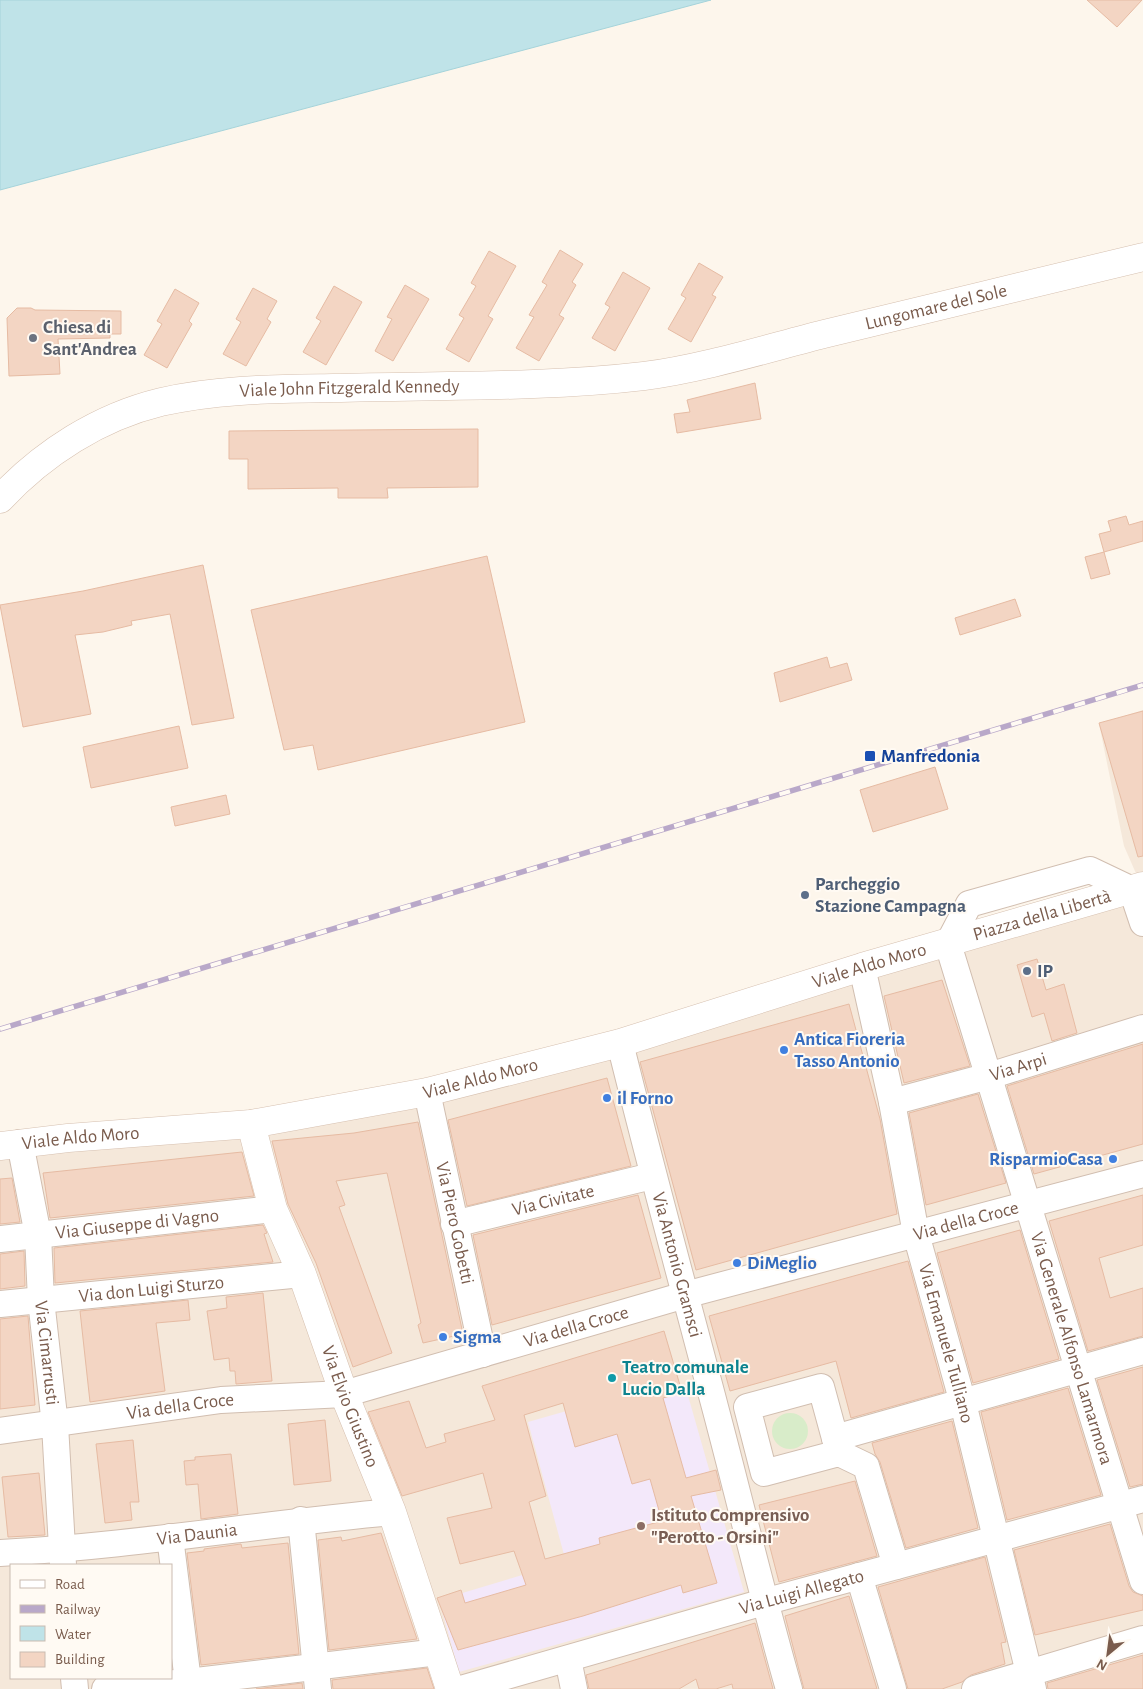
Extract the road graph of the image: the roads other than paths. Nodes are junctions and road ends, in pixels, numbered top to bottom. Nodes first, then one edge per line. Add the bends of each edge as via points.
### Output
1 (1143, 257) edge
2 (728, 358) joint
3 (0, 500) edge
4 (1137, 888) edge
5 (1143, 923) edge
6 (948, 944) junction
7 (862, 967) junction
8 (1143, 1028) edge
9 (620, 1044) junction
10 (989, 1076) junction
11 (427, 1092) junction
12 (892, 1102) junction
13 (251, 1124) junction
14 (10, 1144) edge
15 (1143, 1174) edge
16 (652, 1176) junction
17 (1028, 1204) junction
18 (274, 1209) junction
19 (454, 1224) junction
20 (916, 1234) junction
21 (38, 1235) junction
22 (0, 1239) edge
23 (302, 1274) junction
24 (686, 1295) junction
25 (41, 1300) junction
26 (0, 1304) edge
27 (1143, 1351) edge
28 (483, 1354) junction
29 (1079, 1370) junction
30 (344, 1394) junction
31 (963, 1403) junction
32 (55, 1425) junction
33 (0, 1431) edge
34 (1132, 1503) edge
35 (392, 1512) junction
36 (301, 1520) junction
37 (170, 1537) junction
38 (996, 1539) junction
39 (0, 1553) edge
40 (62, 1558) edge
41 (896, 1566) junction
42 (859, 1576) junction
43 (1143, 1581) edge
44 (764, 1602) junction
45 (1143, 1638) edge
46 (438, 1652) junction
47 (568, 1659) junction
48 (317, 1678) edge
49 (1031, 1681) edge
50 (188, 1685) edge
51 (105, 1689) edge
52 (450, 1689) edge
53 (461, 1689) edge
54 (574, 1689) edge
55 (789, 1689) edge
56 (893, 1689) edge
57 (975, 1689) edge

1 - 2 street, Lungomare del Sole
2 - 3 street, Viale John Fitzgerald Kennedy via 643,376 494,384 277,389 160,402 77,436 42,460
4 - 5 street
4 - 6 street, Piazza della Libertà
6 - 7 street, Viale Aldo Moro
6 - 10 street, Via Generale Alfonso Lamarmora
7 - 9 street, Viale Aldo Moro
7 - 12 street, Via Emanuele Tulliano
8 - 10 street, Via Arpi
9 - 11 street, Viale Aldo Moro
9 - 16 street, Via Antonio Gramsci
10 - 12 street, Via Arpi
10 - 17 street, Via Generale Alfonso Lamarmora
11 - 13 street, Viale Aldo Moro
11 - 19 street, Via Piero Gobetti
12 - 20 street, Via Emanuele Tulliano
13 - 14 street, Viale Aldo Moro
13 - 18 street, Via Elvio Giustino
14 - 21 street, Via Cimarrusti
15 - 17 street, Via della Croce
16 - 19 street, Via Civitate
16 - 24 street, Via Antonio Gramsci
17 - 20 street, Via della Croce
17 - 29 street, Via Generale Alfonso Lamarmora
18 - 21 street, Via Giuseppe di Vagno
18 - 23 street, Via Elvio Giustino
19 - 28 street, Via Piero Gobetti
20 - 24 street, Via della Croce
20 - 31 street, Via Emanuele Tulliano
21 - 22 street, Via Giuseppe di Vagno
21 - 25 street, Via Cimarrusti
23 - 25 street, Via don Luigi Sturzo
23 - 30 street, Via Elvio Giustino
24 - 28 street, Via della Croce
24 - 44 street, Via Antonio Gramsci
25 - 26 street, Via don Luigi Sturzo
25 - 32 street, Via Cimarrusti
27 - 29 street
28 - 30 street, Via della Croce
29 - 31 street
29 - 34 street, Via Generale Alfonso Lamarmora
30 - 32 street, Via della Croce via 221,1400
30 - 35 street, Via Elvio Giustino
31 - 38 street, Via Emanuele Tulliano
31 - 41 street via 837,1446 866,1466
32 - 33 street, Via della Croce
32 - 40 street, Via Cimarrusti
34 - 38 street, Via Luigi Allegato
34 - 43 street, Via Generale Alfonso Lamarmora
35 - 36 street, Via Daunia
35 - 46 street, Via Elvio Giustino
36 - 37 street, Via Daunia
36 - 48 street
37 - 40 street, Via Daunia
37 - 50 street
38 - 41 street, Via Luigi Allegato
38 - 49 street, Via Emanuele Tulliano
39 - 40 street, Via Daunia
41 - 42 street, Via Luigi Allegato
42 - 44 street, Via Luigi Allegato
42 - 56 street
44 - 47 street, Via Luigi Allegato
44 - 55 street, Via Antonio Gramsci
45 - 49 street
46 - 48 street
46 - 52 street, Via Elvio Giustino
47 - 53 street, Via Luigi Allegato
47 - 54 street
48 - 50 street
49 - 57 street
50 - 51 street

